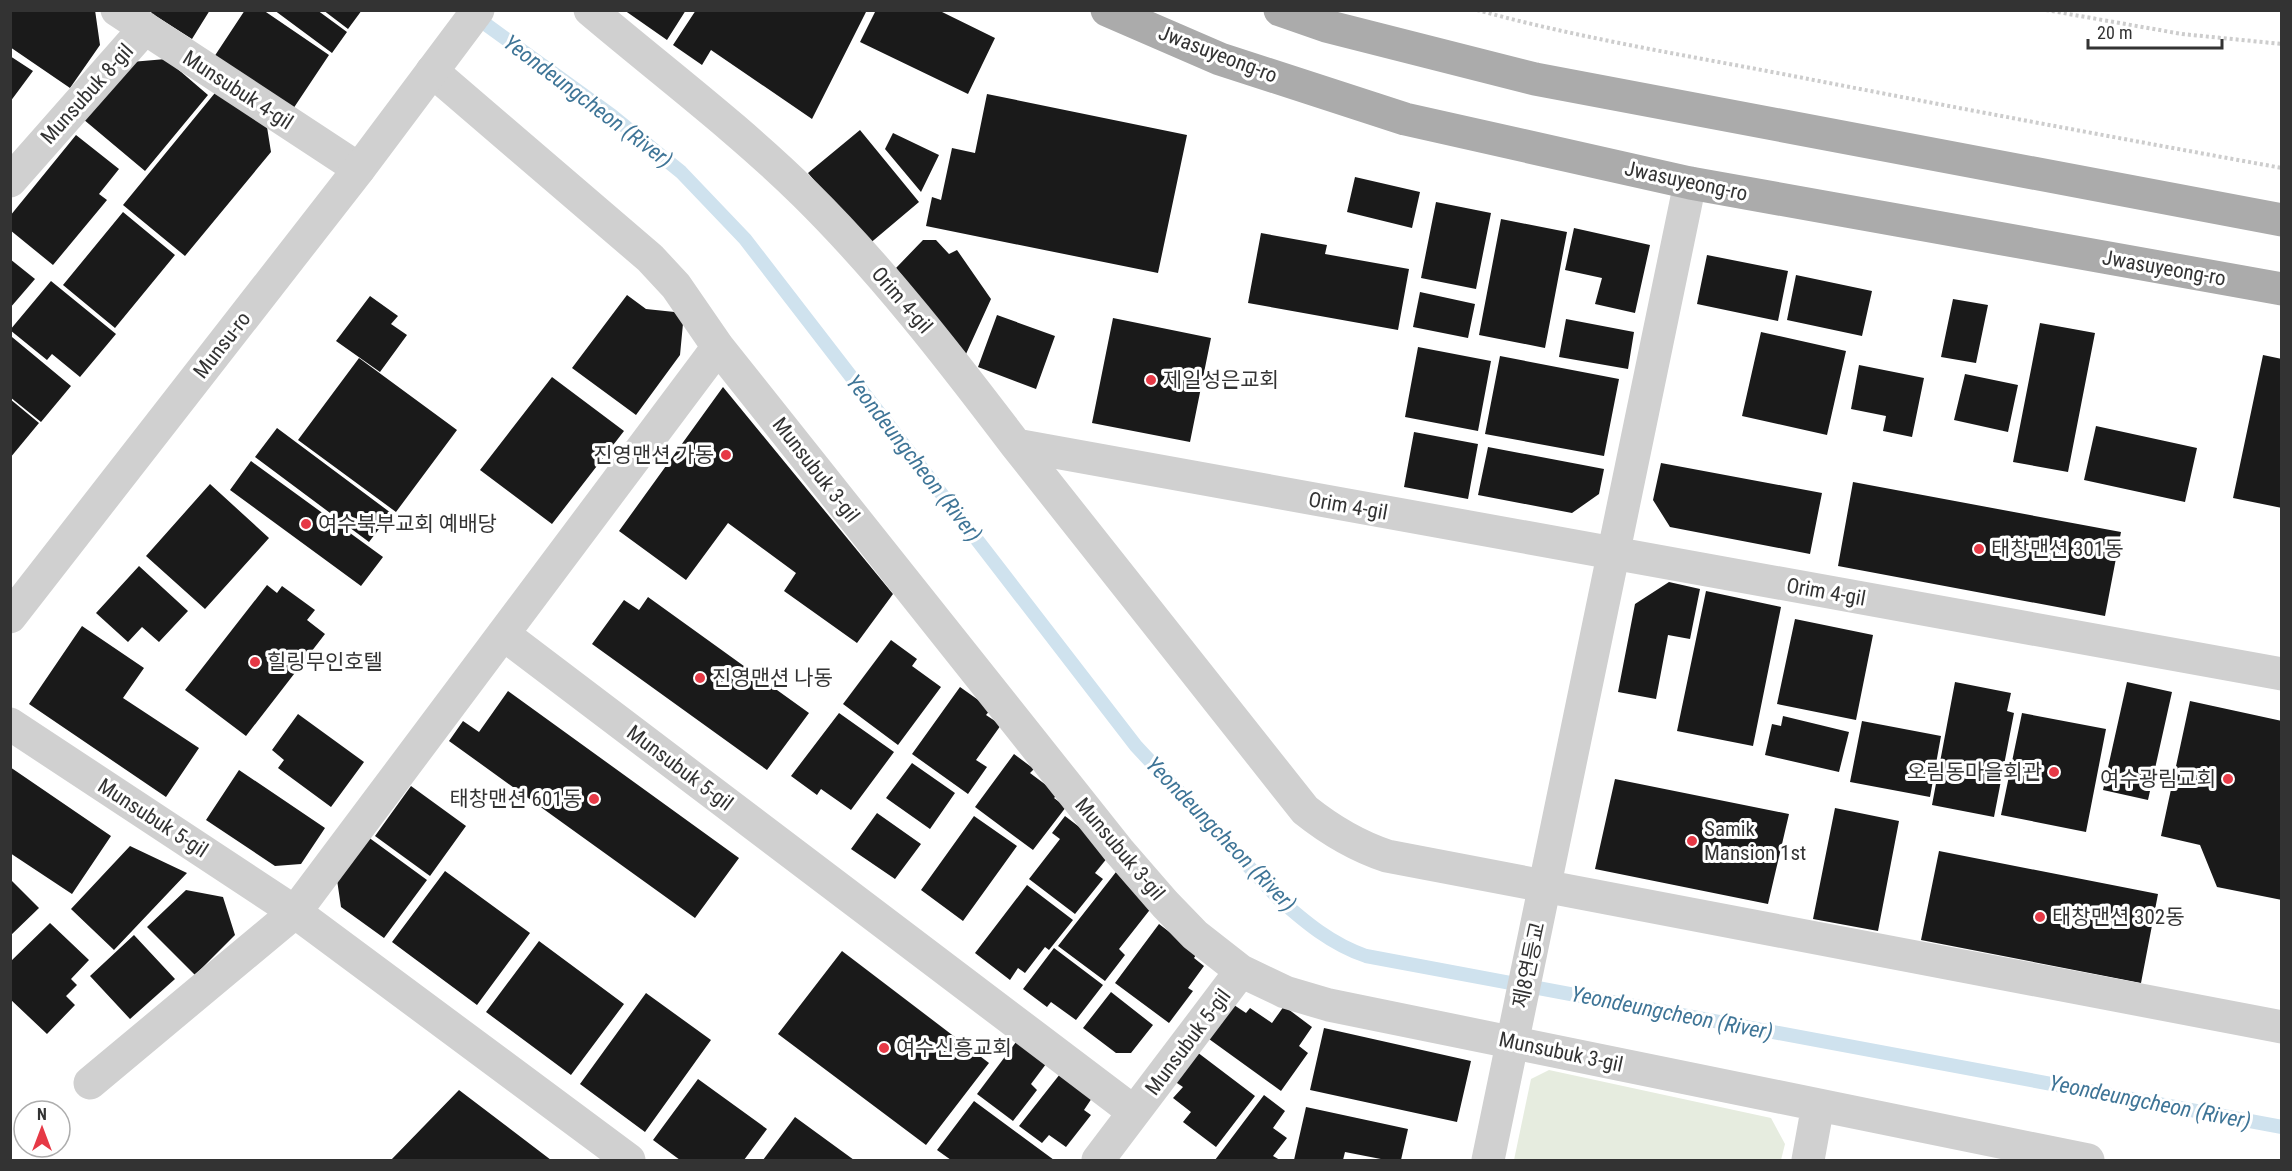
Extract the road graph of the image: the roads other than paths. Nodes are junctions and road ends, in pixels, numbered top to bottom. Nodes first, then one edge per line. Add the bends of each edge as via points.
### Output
1 (117, 10) edge
2 (478, 10) edge
3 (590, 10) edge
4 (1107, 10) edge
5 (1280, 10) edge
6 (146, 28) junction
7 (432, 71) junction
8 (16, 163) edge
9 (359, 169) junction
10 (1690, 183) junction
11 (2282, 220) edge
12 (2282, 289) edge
13 (718, 346) junction
14 (1016, 445) junction
15 (1614, 555) junction
16 (10, 616) edge
17 (503, 634) junction
18 (2282, 674) edge
19 (10, 724) edge
20 (1545, 887) junction
21 (295, 912) junction
22 (1241, 971) junction
23 (2282, 1027) edge
24 (1513, 1042) junction
25 (90, 1083) dead end
26 (1818, 1105) junction
27 (1134, 1112) junction
28 (630, 1161) edge
29 (1098, 1161) edge
30 (1488, 1161) edge
31 (1808, 1161) edge
32 (2088, 1161) edge

1 - 6 street, Munsubuk 4-gil
2 - 7 street, Munsu-ro
3 - 14 street, Orim 4-gil via 806,195 932,334
4 - 10 main road, Jwasuyeong-ro via 1220,59 1406,119
5 - 11 main road via 1326,26 1535,79
6 - 8 street, Munsubuk 8-gil
6 - 9 street, Munsubuk 4-gil
7 - 9 street, Munsu-ro
7 - 13 street, Munsubuk 3-gil via 650,258 676,286
9 - 16 street, Munsu-ro
10 - 12 main road, Jwasuyeong-ro
10 - 15 street, 제8연등교
13 - 17 street
13 - 22 street, Munsubuk 3-gil via 1119,850 1195,935
14 - 15 street, Orim 4-gil
14 - 20 street via 1305,810 1367,850
15 - 18 street, Orim 4-gil
15 - 20 street, 제8연등교
17 - 21 street
17 - 27 street, Munsubuk 5-gil
19 - 21 street, Munsubuk 5-gil
20 - 23 street
20 - 24 street, 제8연등교
21 - 25 street
21 - 28 street, Munsubuk 5-gil
22 - 24 street, Munsubuk 3-gil via 1285,992 1329,1005
22 - 27 street, Munsubuk 5-gil
24 - 26 street, Munsubuk 3-gil
24 - 30 street
26 - 31 street
26 - 32 street, Munsubuk 3-gil
27 - 29 street, Munsubuk 5-gil

